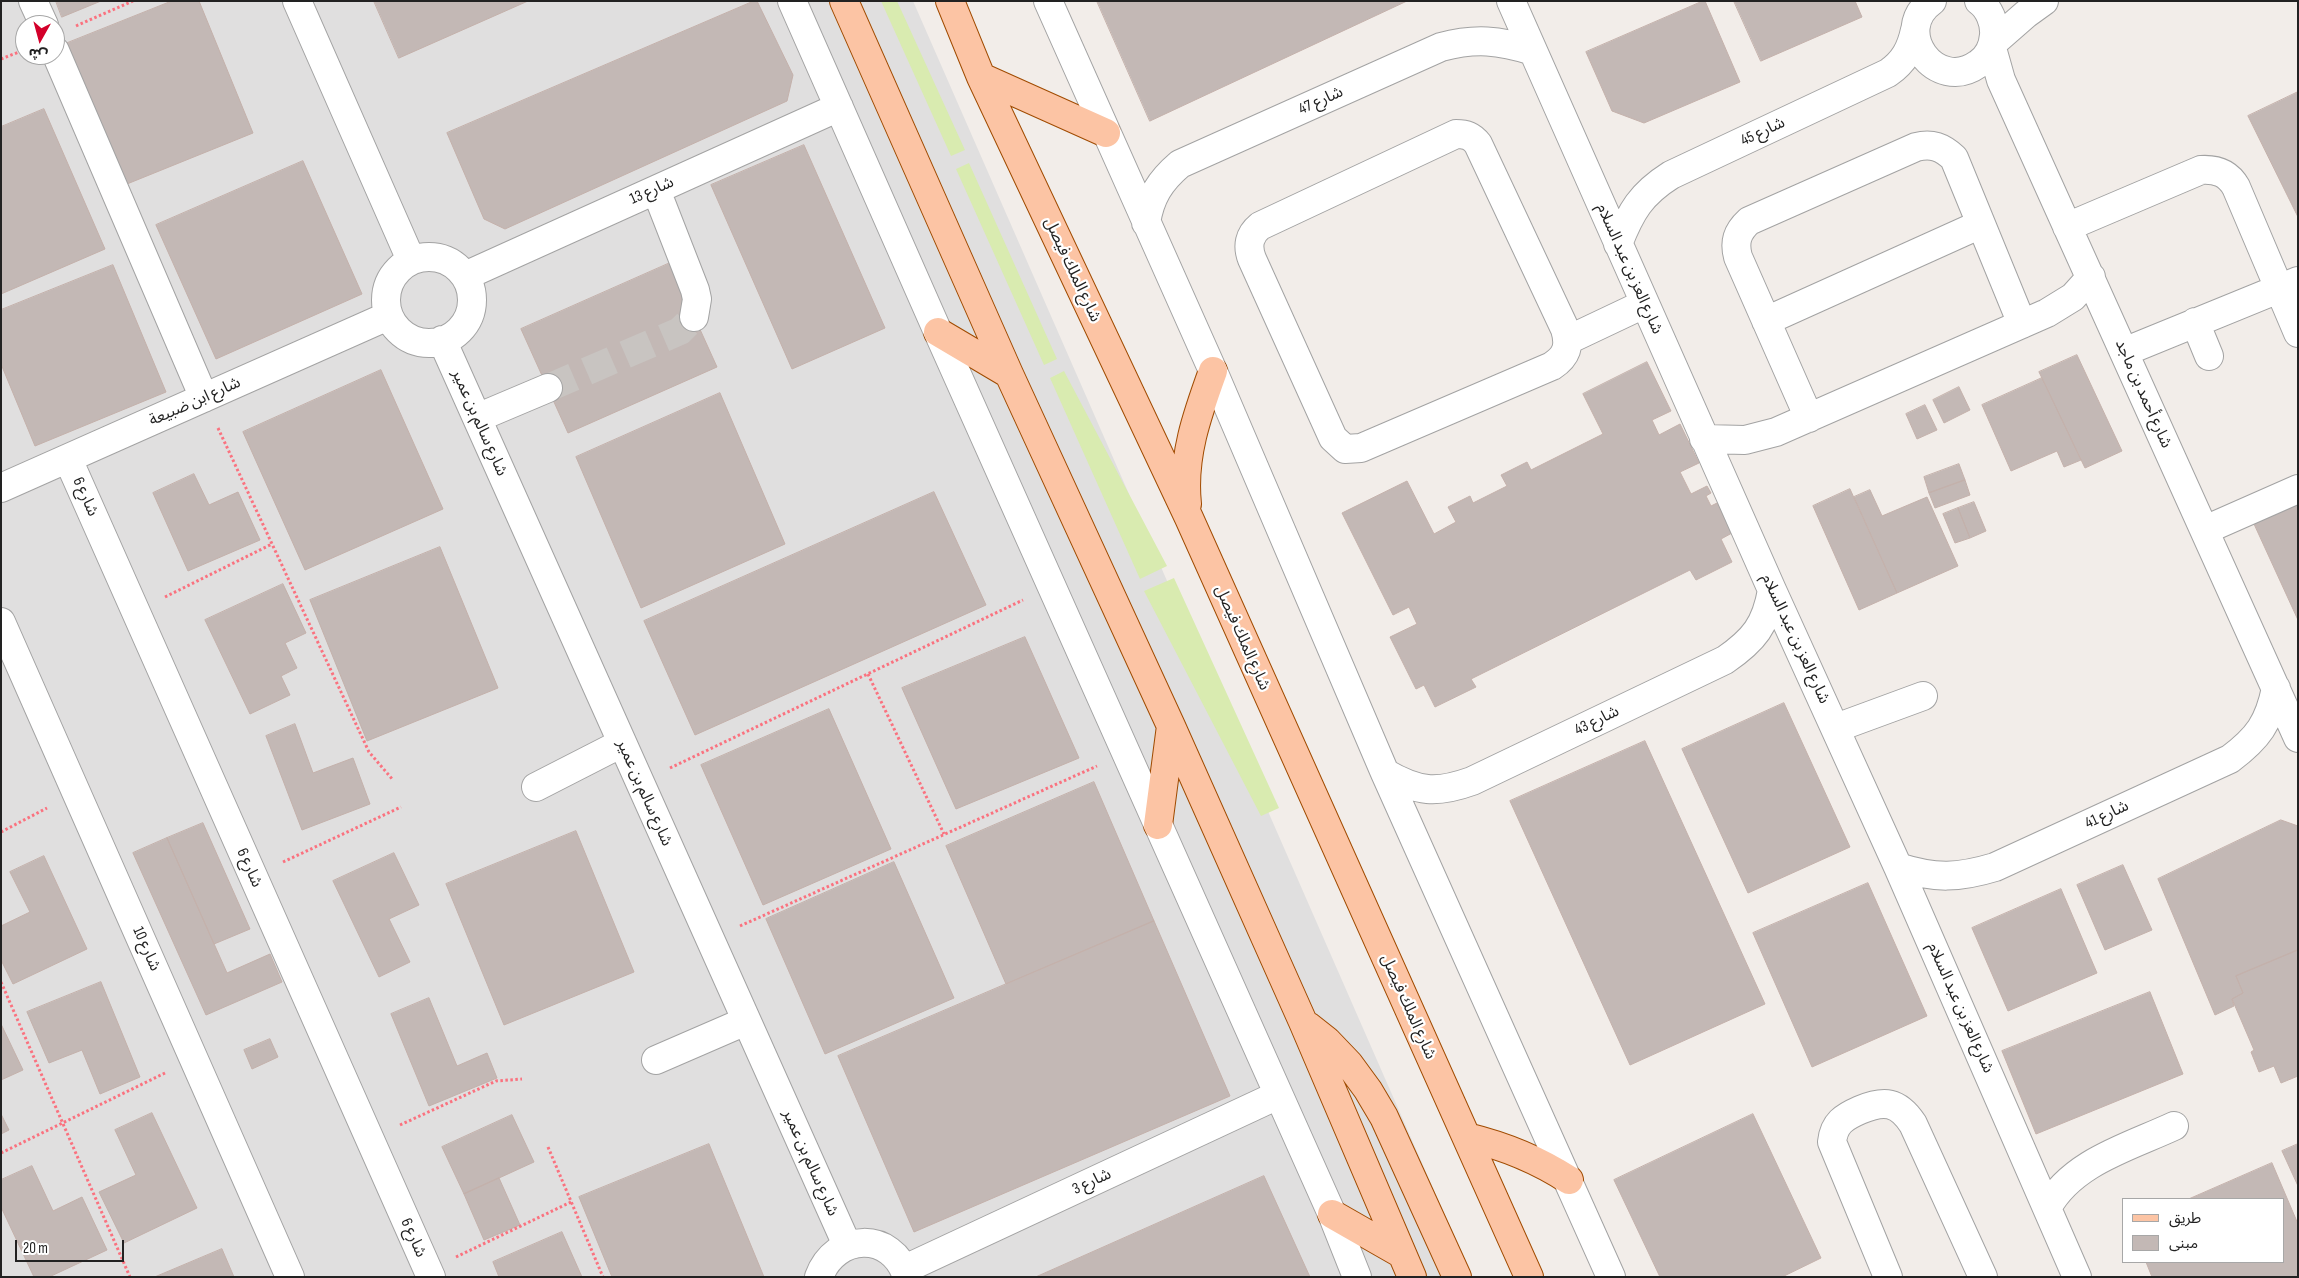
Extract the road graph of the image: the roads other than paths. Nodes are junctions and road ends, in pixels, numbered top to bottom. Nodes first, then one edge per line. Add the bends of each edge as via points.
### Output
1 (34, 1) edge
2 (297, 1) edge
3 (792, 1) edge
4 (844, 1) edge
5 (950, 1) edge
6 (1048, 1) edge
7 (1511, 1) edge
8 (2012, 1) edge
9 (2044, 1) edge
10 (1980, 2) edge
11 (1920, 12) edge
12 (40, 15) edge
13 (1993, 45) junction
14 (1533, 51) junction
15 (61, 65) edge
16 (981, 77) junction
17 (839, 107) junction
18 (1106, 134) junction
19 (656, 190) junction
20 (1146, 222) junction
21 (1981, 224) junction
22 (2067, 227) junction
23 (1618, 244) junction
24 (412, 260) junction
25 (465, 276) junction
26 (2091, 277) junction
27 (2288, 285) edge
28 (1644, 304) junction
29 (388, 316) junction
30 (694, 317) dead end
31 (1766, 321) junction
32 (2195, 322) junction
33 (2022, 324) junction
34 (938, 332) junction
35 (2298, 333) edge
36 (442, 340) junction
37 (1568, 340) junction
38 (2124, 352) junction
39 (2209, 356) dead end
40 (1213, 371) junction
41 (1009, 374) junction
42 (548, 388) tunnel mouth
43 (204, 398) junction
44 (477, 418) junction
45 (1809, 418) junction
46 (1704, 439) junction
47 (68, 458) junction
48 (4, 480) edge
49 (2298, 489) edge
50 (1189, 518) junction
51 (2204, 530) junction
52 (1772, 590) junction
53 (1, 622) edge
54 (2276, 688) junction
55 (1923, 696) dead end
56 (1171, 726) junction
57 (1836, 728) junction
58 (2298, 738) edge
59 (622, 743) junction
60 (1385, 773) junction
61 (536, 787) dead end
62 (1158, 825) junction
63 (1898, 867) junction
64 (746, 1021) junction
65 (1303, 1022) junction
66 (656, 1060) dead end
67 (1278, 1096) junction
68 (2174, 1126) dead end
69 (1467, 1137) junction
70 (1569, 1180) junction
71 (2047, 1208) junction
72 (1332, 1214) junction
73 (847, 1245) junction
74 (1407, 1265) edge
75 (906, 1273) edge
76 (429, 1274) edge
77 (290, 1277) edge
78 (818, 1277) edge
79 (1357, 1277) edge
80 (1457, 1277) edge
81 (1529, 1277) edge
82 (1611, 1277) edge
83 (1888, 1277) edge
84 (1983, 1277) edge
85 (2077, 1277) edge

1 - 12 street
2 - 24 street
3 - 17 street
4 - 41 main road
5 - 16 main road, شارع الملك فيصل
6 - 18 street
7 - 14 street, شارع العز بن عبد السلام
8 - 10 street
9 - 13 street
10 - 13 street, شارع أحمد بن ماجد via 1995,28
11 - 13 street via 1917,43 1923,56 1946,71 1960,72 1973,68 1984,60
11 - 23 street, شارع 45 via 1907,55 1899,65 1671,175 1636,205
13 - 22 street, شارع أحمد بن ماجد via 2001,80
14 - 20 street, شارع 47 via 1486,41 1441,47 1180,164 1156,189 1148,205
14 - 23 street, شارع العز بن عبد السلام
15 - 43 street
16 - 18 main road
16 - 50 main road, شارع الملك فيصل
17 - 19 street, شارع 13
17 - 34 street
18 - 20 street
19 - 25 street, شارع 13
19 - 30 street via 695,290
20 - 40 street
21 - 31 street
21 - 31 street via 1954,158 1937,146 1926,144 1749,221 1740,229 1735,248
21 - 33 street
22 - 26 street, شارع أحمد بن ماجد
22 - 27 street via 2201,170 2219,171 2228,176 2236,187
23 - 28 street, شارع العز بن عبد السلام
24 - 25 street via 423,257 447,260
24 - 29 street via 398,269 389,283 385,299
25 - 36 street via 472,301 469,314 454,334
26 - 33 street via 2061,306
26 - 38 street, شارع أحمد بن ماجد
27 - 32 street
27 - 35 street
28 - 37 street
28 - 46 street, شارع العز بن عبد السلام
29 - 36 street via 395,327 416,341
29 - 43 street, شارع ابن ضبيعة
31 - 45 street
32 - 38 street
32 - 39 street
33 - 45 street
34 - 41 main road
34 - 62 street
36 - 44 street, شارع سالم بن عمير
37 - 37 street via 1478,144 1465,134 1456,134 1260,226 1249,244 1252,259 1333,438 1345,449 1361,448 1552,366 1567,351
38 - 51 street, شارع أحمد بن ماجد
40 - 50 main road via 1200,406 1186,470
40 - 60 street
41 - 56 main road
42 - 44 street
43 - 47 street, شارع ابن ضبيعة
44 - 59 street, شارع سالم بن عمير
45 - 46 street via 1761,437 1725,441
46 - 52 street, شارع العز بن عبد السلام
47 - 48 street, شارع ابن ضبيعة
47 - 76 street, شارع 6
49 - 51 street
50 - 69 main road, شارع الملك فيصل
51 - 54 street, شارع أحمد بن ماجد
52 - 57 street, شارع العز بن عبد السلام
52 - 60 street, شارع 43 via 1768,611 1758,631 1744,647 1725,660 1480,777 1450,789 1427,790 1405,784
53 - 77 street, شارع 10
54 - 58 street, شارع أحمد بن ماجد
54 - 63 street, شارع 41 via 2272,710 2262,730 2230,759 1995,867 1972,874 1947,876 1922,875
55 - 57 street
56 - 62 main road
56 - 65 main road
57 - 63 street, شارع العز بن عبد السلام
59 - 61 street
59 - 64 street, شارع سالم بن عمير
60 - 70 street
62 - 67 street
63 - 71 street, شارع العز بن عبد السلام
64 - 66 street
64 - 73 street, شارع سالم بن عمير
65 - 74 main road
65 - 80 main road via 1350,1064 1368,1090 1384,1117
67 - 72 street
67 - 75 street, شارع 3
68 - 71 street via 2074,1174 2054,1195
69 - 70 main road via 1520,1153
69 - 81 main road, شارع الملك فيصل
70 - 82 street
71 - 85 street, شارع العز بن عبد السلام
72 - 74 main road
72 - 79 street
73 - 75 street via 860,1242 887,1249
73 - 78 street via 834,1252
83 - 84 street via 1832,1142 1838,1122 1876,1104 1899,1107 1907,1114

